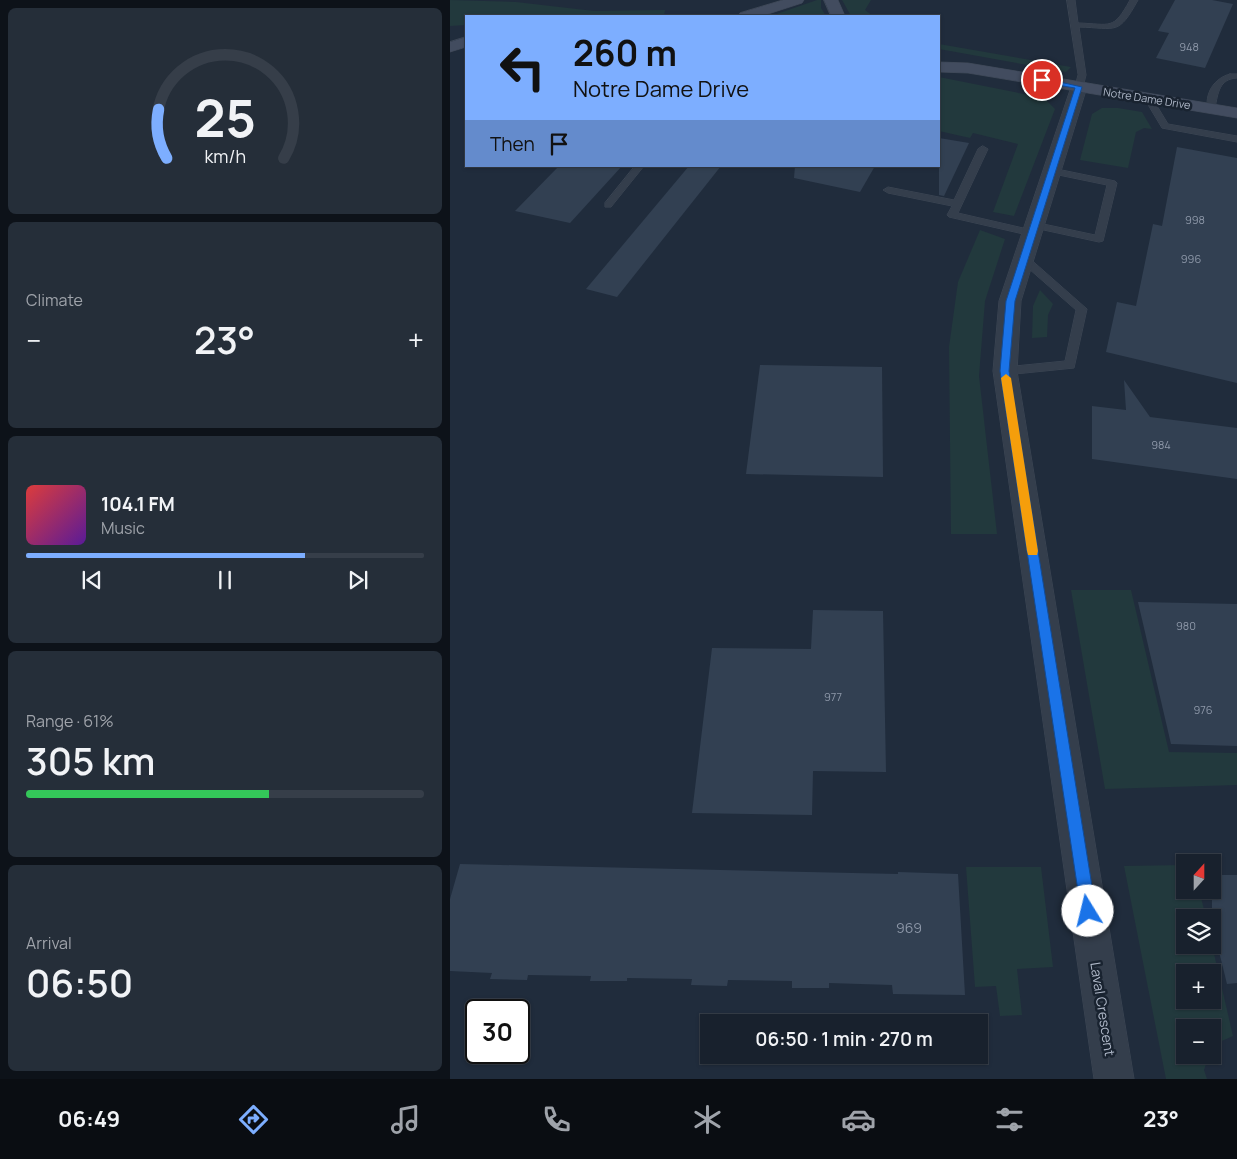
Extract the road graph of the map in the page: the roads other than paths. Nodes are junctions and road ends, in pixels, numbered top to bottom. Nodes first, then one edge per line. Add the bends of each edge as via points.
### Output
1 (797, 0) edge
2 (831, 0) edge
3 (1071, 0) edge
4 (1134, 0) edge
5 (749, 15) edge
6 (838, 15) edge
7 (1076, 25) junction
8 (465, 36) edge
9 (450, 37) edge
10 (465, 42) edge
11 (450, 47) edge
12 (940, 58) edge
13 (940, 67) edge
14 (968, 68) junction
15 (1237, 76) edge
16 (1079, 87) junction
17 (1148, 98) junction
18 (1211, 108) junction
19 (1237, 113) edge
20 (1237, 139) edge
21 (983, 149) dead end
22 (639, 167) edge
23 (1052, 171) junction
24 (888, 190) dead end
25 (958, 204) junction
26 (608, 205) dead end
27 (1030, 239) junction
28 (1005, 371) junction
29 (1114, 1079) edge

1 - 5 street
2 - 6 street
3 - 7 lane
4 - 7 lane via 1123,20 1115,26
7 - 16 lane via 1082,75
8 - 9 street
10 - 11 street
12 - 14 street, Notre Dame Drive
13 - 14 street, Notre Dame Drive
14 - 16 street, Notre Dame Drive
15 - 18 lane via 1222,79 1216,84
16 - 17 street, Notre Dame Drive
16 - 23 street, Laval Crescent
17 - 18 street, Notre Dame Drive
17 - 20 lane via 1164,126
18 - 19 street, Notre Dame Drive
21 - 25 lane
22 - 26 lane
23 - 27 street, Laval Crescent
23 - 27 lane via 1112,183 1099,239
24 - 25 lane
25 - 27 lane via 952,216
27 - 28 street, Laval Crescent via 1010,301
27 - 28 lane via 1082,309 1070,365
28 - 29 street, Laval Crescent

